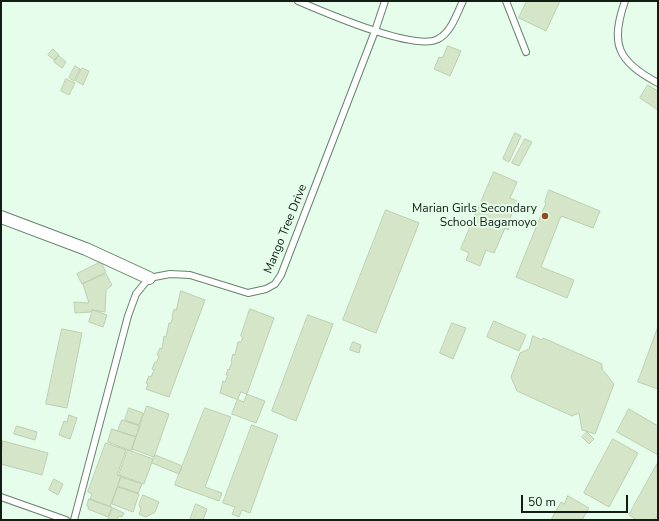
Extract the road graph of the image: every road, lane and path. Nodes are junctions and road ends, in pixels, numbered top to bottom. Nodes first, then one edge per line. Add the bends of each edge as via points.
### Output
1 (298, 1) edge
2 (385, 1) edge
3 (463, 1) edge
4 (506, 1) edge
5 (625, 1) edge
6 (376, 31) junction
7 (526, 52) dead end
8 (658, 83) edge
9 (1, 217) edge
10 (149, 278) junction
11 (1, 497) edge
12 (66, 520) edge
13 (74, 520) edge

1 - 6 lane
2 - 6 lane, Mango Tree Drive
3 - 6 lane via 450,28 439,39 422,42
4 - 7 lane
5 - 8 lane via 617,25 620,51 629,62
6 - 10 lane, Mango Tree Drive via 281,275 275,284 248,293 190,275 170,274
9 - 10 street via 86,249
10 - 13 lane via 136,294 128,316
11 - 12 lane

